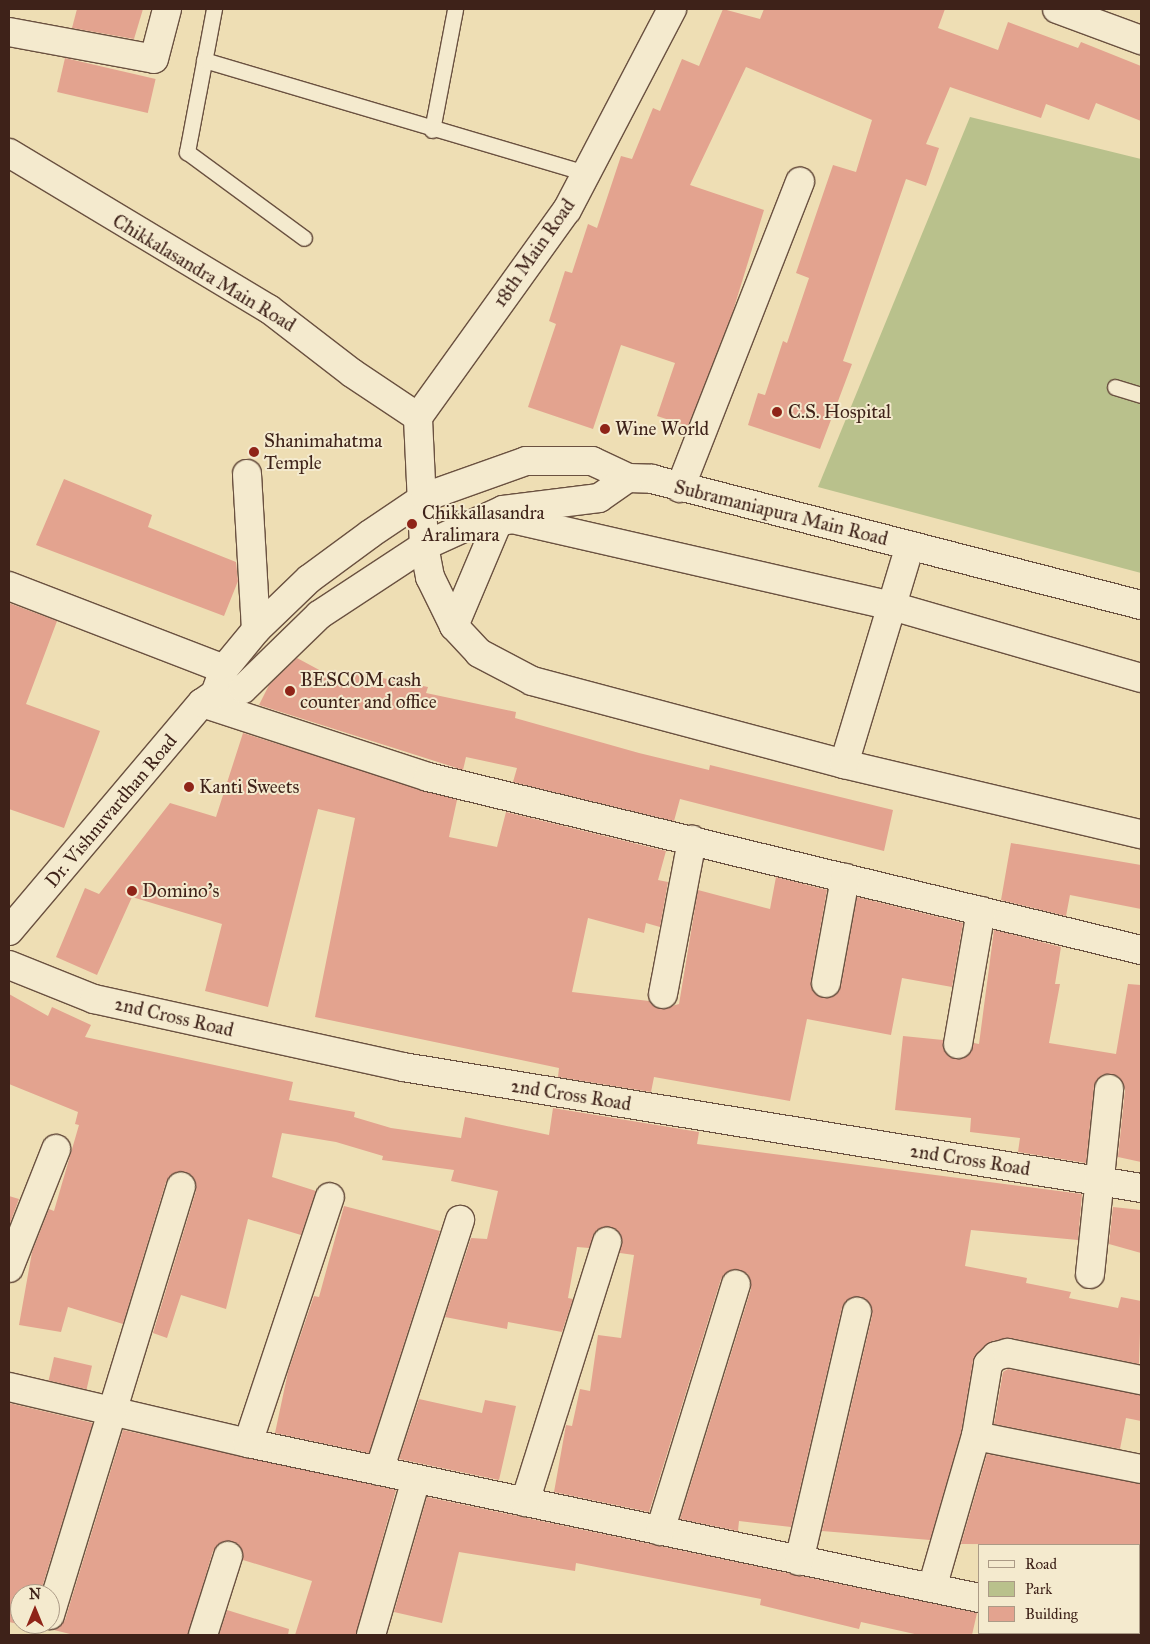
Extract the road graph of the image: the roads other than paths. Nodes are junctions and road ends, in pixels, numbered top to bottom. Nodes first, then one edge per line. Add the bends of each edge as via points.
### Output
1 (167, 9) edge
2 (214, 9) edge
3 (455, 9) edge
4 (672, 9) edge
5 (1057, 9) edge
6 (9, 32) edge
7 (1141, 40) edge
8 (204, 60) junction
9 (432, 130) junction
10 (9, 153) edge
11 (586, 173) junction
12 (800, 182) dead end
13 (304, 238) dead end
14 (1115, 387) dead end
15 (1141, 395) edge
16 (418, 416) junction
17 (247, 474) dead end
18 (628, 478) junction
19 (680, 488) junction
20 (424, 497) junction
21 (424, 546) junction
22 (910, 546) junction
23 (9, 586) edge
24 (1141, 605) edge
25 (892, 606) junction
26 (454, 626) junction
27 (256, 630) junction
28 (1141, 678) edge
29 (214, 689) junction
30 (844, 764) junction
31 (1141, 834) edge
32 (692, 840) junction
33 (845, 878) junction
34 (981, 911) junction
35 (9, 931) edge
36 (1141, 950) edge
37 (9, 965) edge
38 (826, 984) dead end
39 (663, 994) dead end
40 (958, 1044) dead end
41 (1109, 1088) dead end
42 (56, 1149) dead end
43 (1098, 1181) junction
44 (181, 1187) dead end
45 (1141, 1188) edge
46 (330, 1197) dead end
47 (460, 1220) dead end
48 (607, 1242) dead end
49 (9, 1268) edge
50 (1090, 1274) dead end
51 (736, 1284) dead end
52 (857, 1312) dead end
53 (1141, 1380) edge
54 (9, 1387) edge
55 (112, 1409) junction
56 (976, 1436) junction
57 (248, 1443) junction
58 (1141, 1469) edge
59 (379, 1470) junction
60 (416, 1479) junction
61 (525, 1502) junction
62 (660, 1531) junction
63 (228, 1556) dead end
64 (799, 1561) junction
65 (59, 1584) edge
66 (932, 1588) junction
67 (978, 1598) edge
68 (203, 1635) edge
69 (370, 1635) edge

1 - 6 street via 154,59
2 - 8 lane
3 - 9 lane
4 - 11 street, 18th Main Road
5 - 7 street
8 - 9 lane
8 - 13 lane via 187,152
9 - 11 lane
10 - 16 street, Chikkalasandra Main Road via 270,309 352,373
11 - 16 street, 18th Main Road via 567,210
12 - 19 street
14 - 15 lane
16 - 20 street
17 - 27 street
18 - 19 street, Subramaniapura Main Road
18 - 20 street, Subramaniapura Main Road via 592,461 526,461
18 - 21 street via 599,498 503,510
19 - 22 street, Subramaniapura Main Road
20 - 21 street
20 - 27 street, Dr. Vishnuvardhan Road via 309,579
21 - 26 street via 430,577
21 - 29 street via 320,615 243,690
22 - 24 street, Subramaniapura Main Road
22 - 25 street
23 - 29 street
25 - 26 street via 512,518 498,522
25 - 28 street
25 - 30 street
26 - 30 street via 486,659 532,681
27 - 29 street, Dr. Vishnuvardhan Road
29 - 32 street via 428,777
29 - 35 street, Dr. Vishnuvardhan Road
30 - 31 street
32 - 33 street
32 - 39 street
33 - 34 street
33 - 38 street
34 - 36 street
34 - 40 street
37 - 43 street, 2nd Cross Road via 94,999 403,1067
41 - 43 street
42 - 49 street
43 - 45 street, 2nd Cross Road
43 - 50 street
44 - 55 street
46 - 57 street
47 - 59 street
48 - 61 street
51 - 62 street
52 - 64 street
53 - 56 street via 1008,1353 996,1356 988,1364
54 - 55 street
55 - 57 street
55 - 65 street
56 - 58 street
56 - 66 street
57 - 59 street
59 - 60 street
60 - 61 street
60 - 69 street
61 - 62 street
62 - 64 street
63 - 68 street
64 - 66 street
66 - 67 street

